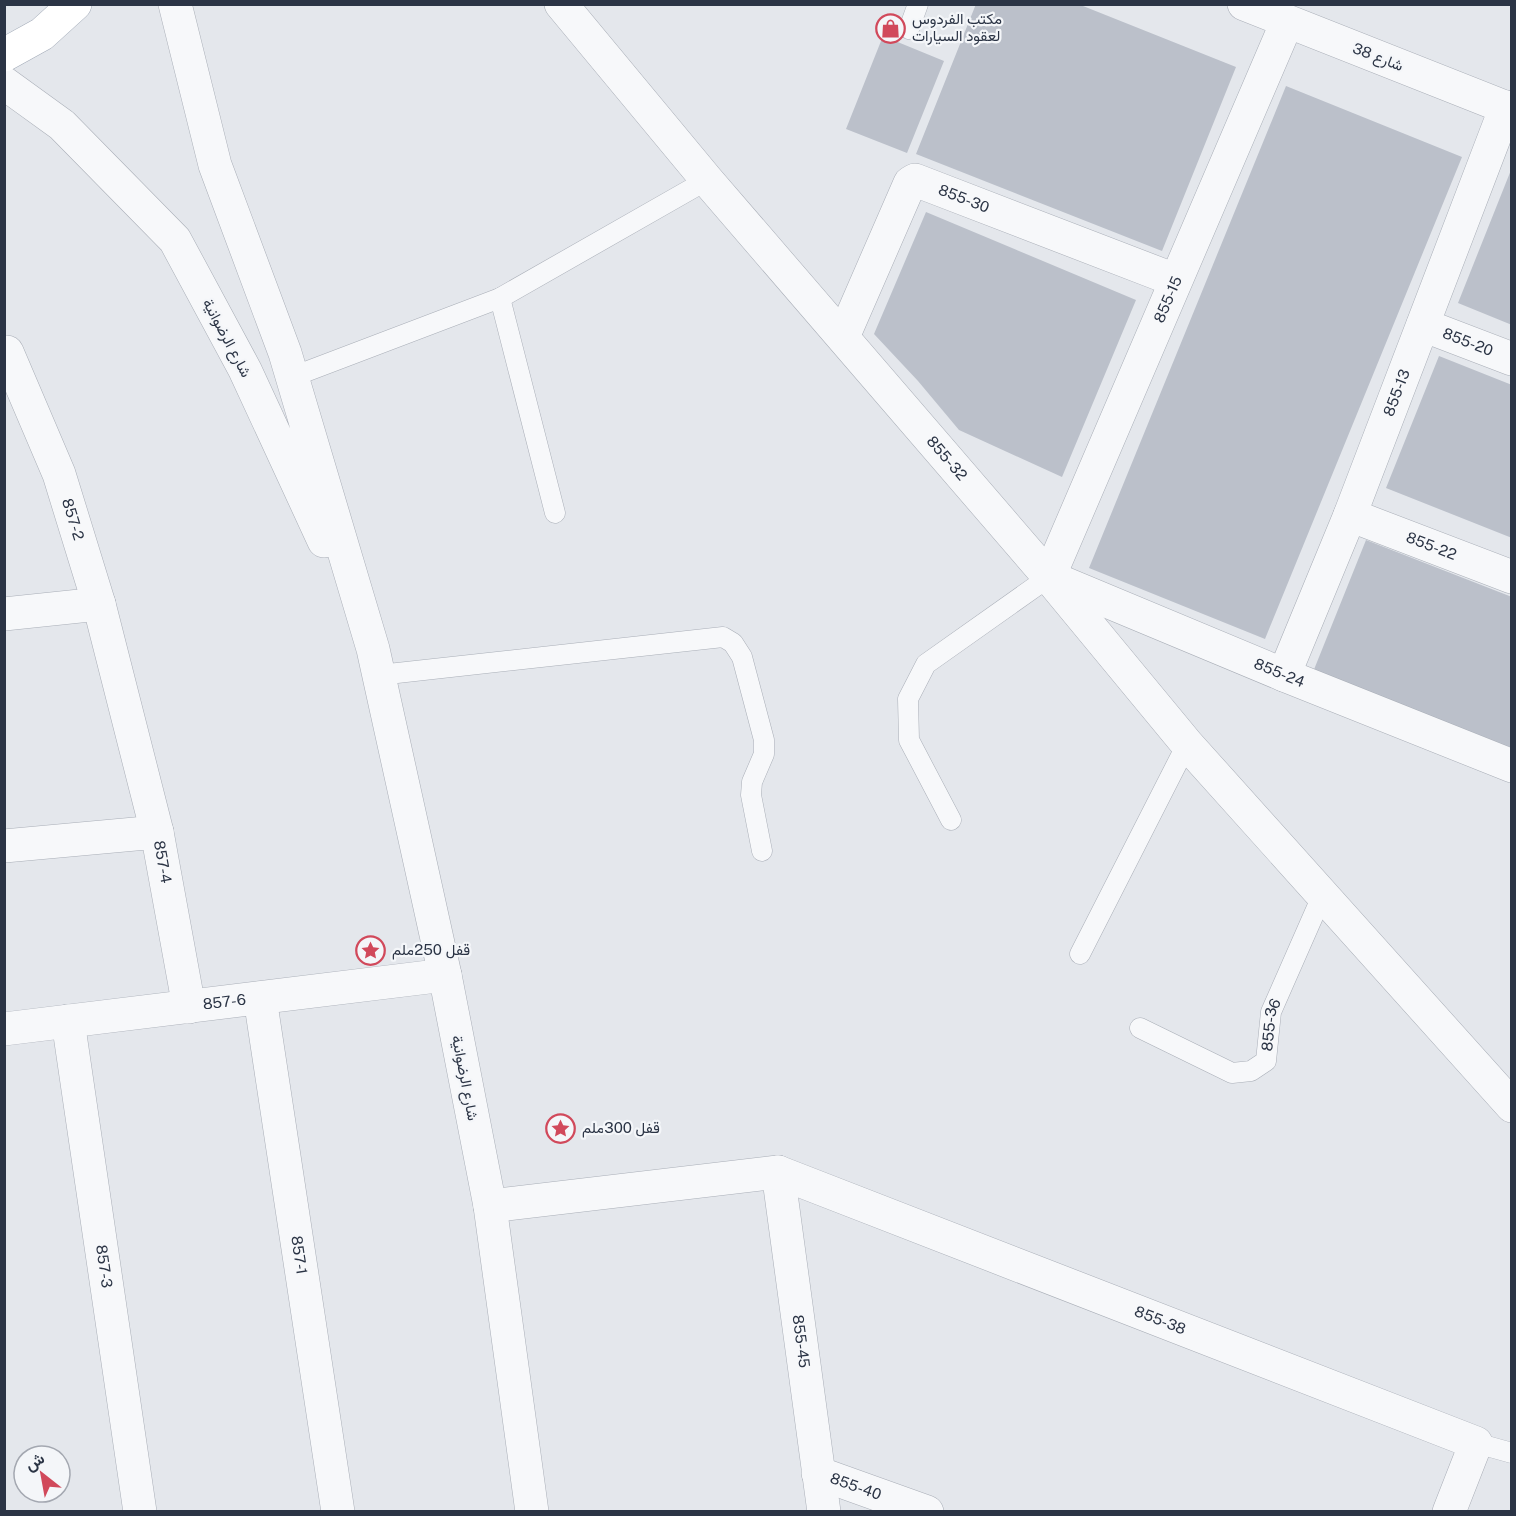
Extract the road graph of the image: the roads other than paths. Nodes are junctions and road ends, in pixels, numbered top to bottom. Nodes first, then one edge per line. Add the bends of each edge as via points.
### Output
1 (75, 4) edge
2 (175, 4) edge
3 (561, 4) edge
4 (918, 4) edge
5 (1244, 4) edge
6 (1287, 22) junction
7 (909, 29) dead end
8 (4, 55) edge
9 (4, 83) edge
10 (1509, 108) edge
11 (707, 180) junction
12 (1175, 280) junction
13 (500, 298) junction
14 (1423, 325) junction
15 (843, 337) junction
16 (5, 350) edge
17 (1512, 359) edge
18 (292, 377) junction
19 (555, 513) dead end
20 (1350, 515) junction
21 (1049, 577) junction
22 (1512, 577) edge
23 (99, 604) junction
24 (4, 614) edge
25 (376, 662) junction
26 (1284, 675) junction
27 (1186, 744) junction
28 (1512, 766) edge
29 (951, 820) dead end
30 (157, 832) junction
31 (4, 846) edge
32 (762, 851) dead end
33 (1322, 896) junction
34 (1080, 954) dead end
35 (445, 975) junction
36 (260, 998) junction
37 (189, 1006) junction
38 (68, 1021) junction
39 (1140, 1028) dead end
40 (4, 1029) edge
41 (1512, 1106) edge
42 (778, 1172) junction
43 (490, 1206) junction
44 (1476, 1443) junction
45 (1512, 1453) edge
46 (818, 1473) junction
47 (140, 1512) edge
48 (338, 1512) edge
49 (532, 1512) edge
50 (824, 1512) edge
51 (927, 1512) edge
52 (1449, 1512) edge

1 - 8 main road via 42,34
2 - 18 street, شارع الرضوانية via 215,165
3 - 11 street, 855-32
4 - 7 lane
5 - 6 street, شارع 38
6 - 10 street, شارع 38
6 - 12 street, 855-15
9 - 25 street, شارع الرضوانية via 62,124 175,240 245,370
10 - 14 street, 855-13
11 - 13 lane
11 - 15 street, 855-32
12 - 15 street, 855-30 via 915,180 910,183
12 - 21 street, 855-15
13 - 18 lane
13 - 19 lane
14 - 17 street, 855-20
14 - 20 street, 855-13
15 - 21 street, 855-32
16 - 23 street, 857-2 via 59,474
18 - 25 street, شارع الرضوانية
20 - 22 street, 855-22
20 - 26 street, 855-13
21 - 26 street, 855-24
21 - 27 street, 855-32
21 - 29 lane via 926,664 908,699 909,740
23 - 24 street
23 - 30 street, 857-2
25 - 32 lane via 723,637 733,643 742,657 764,740 764,754 751,795
25 - 35 street, شارع الرضوانية
26 - 28 street, 855-24
27 - 33 street, 855-32
27 - 34 lane
30 - 31 street, 857-4
30 - 37 street, 857-4
33 - 39 lane, 855-36 via 1271,1012 1266,1061 1251,1071 1232,1073
33 - 41 street, 855-32
35 - 36 street, 857-6
35 - 43 street, شارع الرضوانية
36 - 37 street, 857-6
36 - 48 street, 857-1
37 - 38 street, 857-6
38 - 40 street, 857-6
38 - 47 street, 857-3
42 - 43 street
42 - 44 street, 855-38
42 - 46 street, 855-45
43 - 49 street, شارع الرضوانية
44 - 45 lane
44 - 52 street
46 - 50 street, 855-45
46 - 51 street, 855-40

